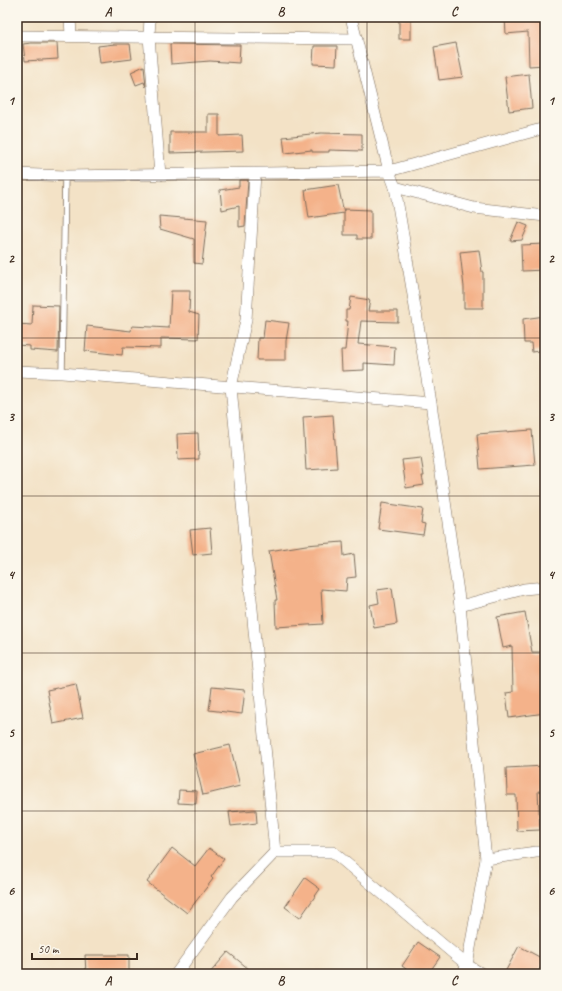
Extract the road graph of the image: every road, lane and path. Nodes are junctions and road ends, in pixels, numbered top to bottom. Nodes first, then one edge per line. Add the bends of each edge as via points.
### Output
1 (70, 17) edge
2 (150, 17) edge
3 (351, 17) edge
4 (17, 36) edge
5 (71, 36) junction
6 (149, 37) junction
7 (356, 39) junction
8 (545, 128) edge
9 (389, 171) junction
10 (17, 174) edge
11 (255, 174) junction
12 (160, 175) junction
13 (65, 176) junction
14 (394, 187) junction
15 (545, 216) edge
16 (17, 371) edge
17 (62, 373) junction
18 (231, 387) junction
19 (432, 404) junction
20 (545, 587) edge
21 (460, 606) junction
22 (275, 852) junction
23 (545, 852) edge
24 (486, 859) junction
25 (465, 969) edge
26 (176, 974) edge
27 (482, 974) edge

1 - 5 street
2 - 6 street
3 - 7 street
4 - 5 street
5 - 6 street
6 - 7 street
6 - 12 street
7 - 9 street
8 - 9 street
9 - 11 street
9 - 14 street
10 - 13 street
11 - 12 street
11 - 18 street via 246,320
12 - 13 street
13 - 17 lane
14 - 15 street via 474,208
14 - 19 street
16 - 17 street
17 - 18 street
18 - 19 street
18 - 22 street
19 - 21 street
20 - 21 street via 524,589
21 - 24 street
22 - 25 street via 333,852
22 - 26 street via 232,897
23 - 24 street
24 - 25 street
25 - 27 street

